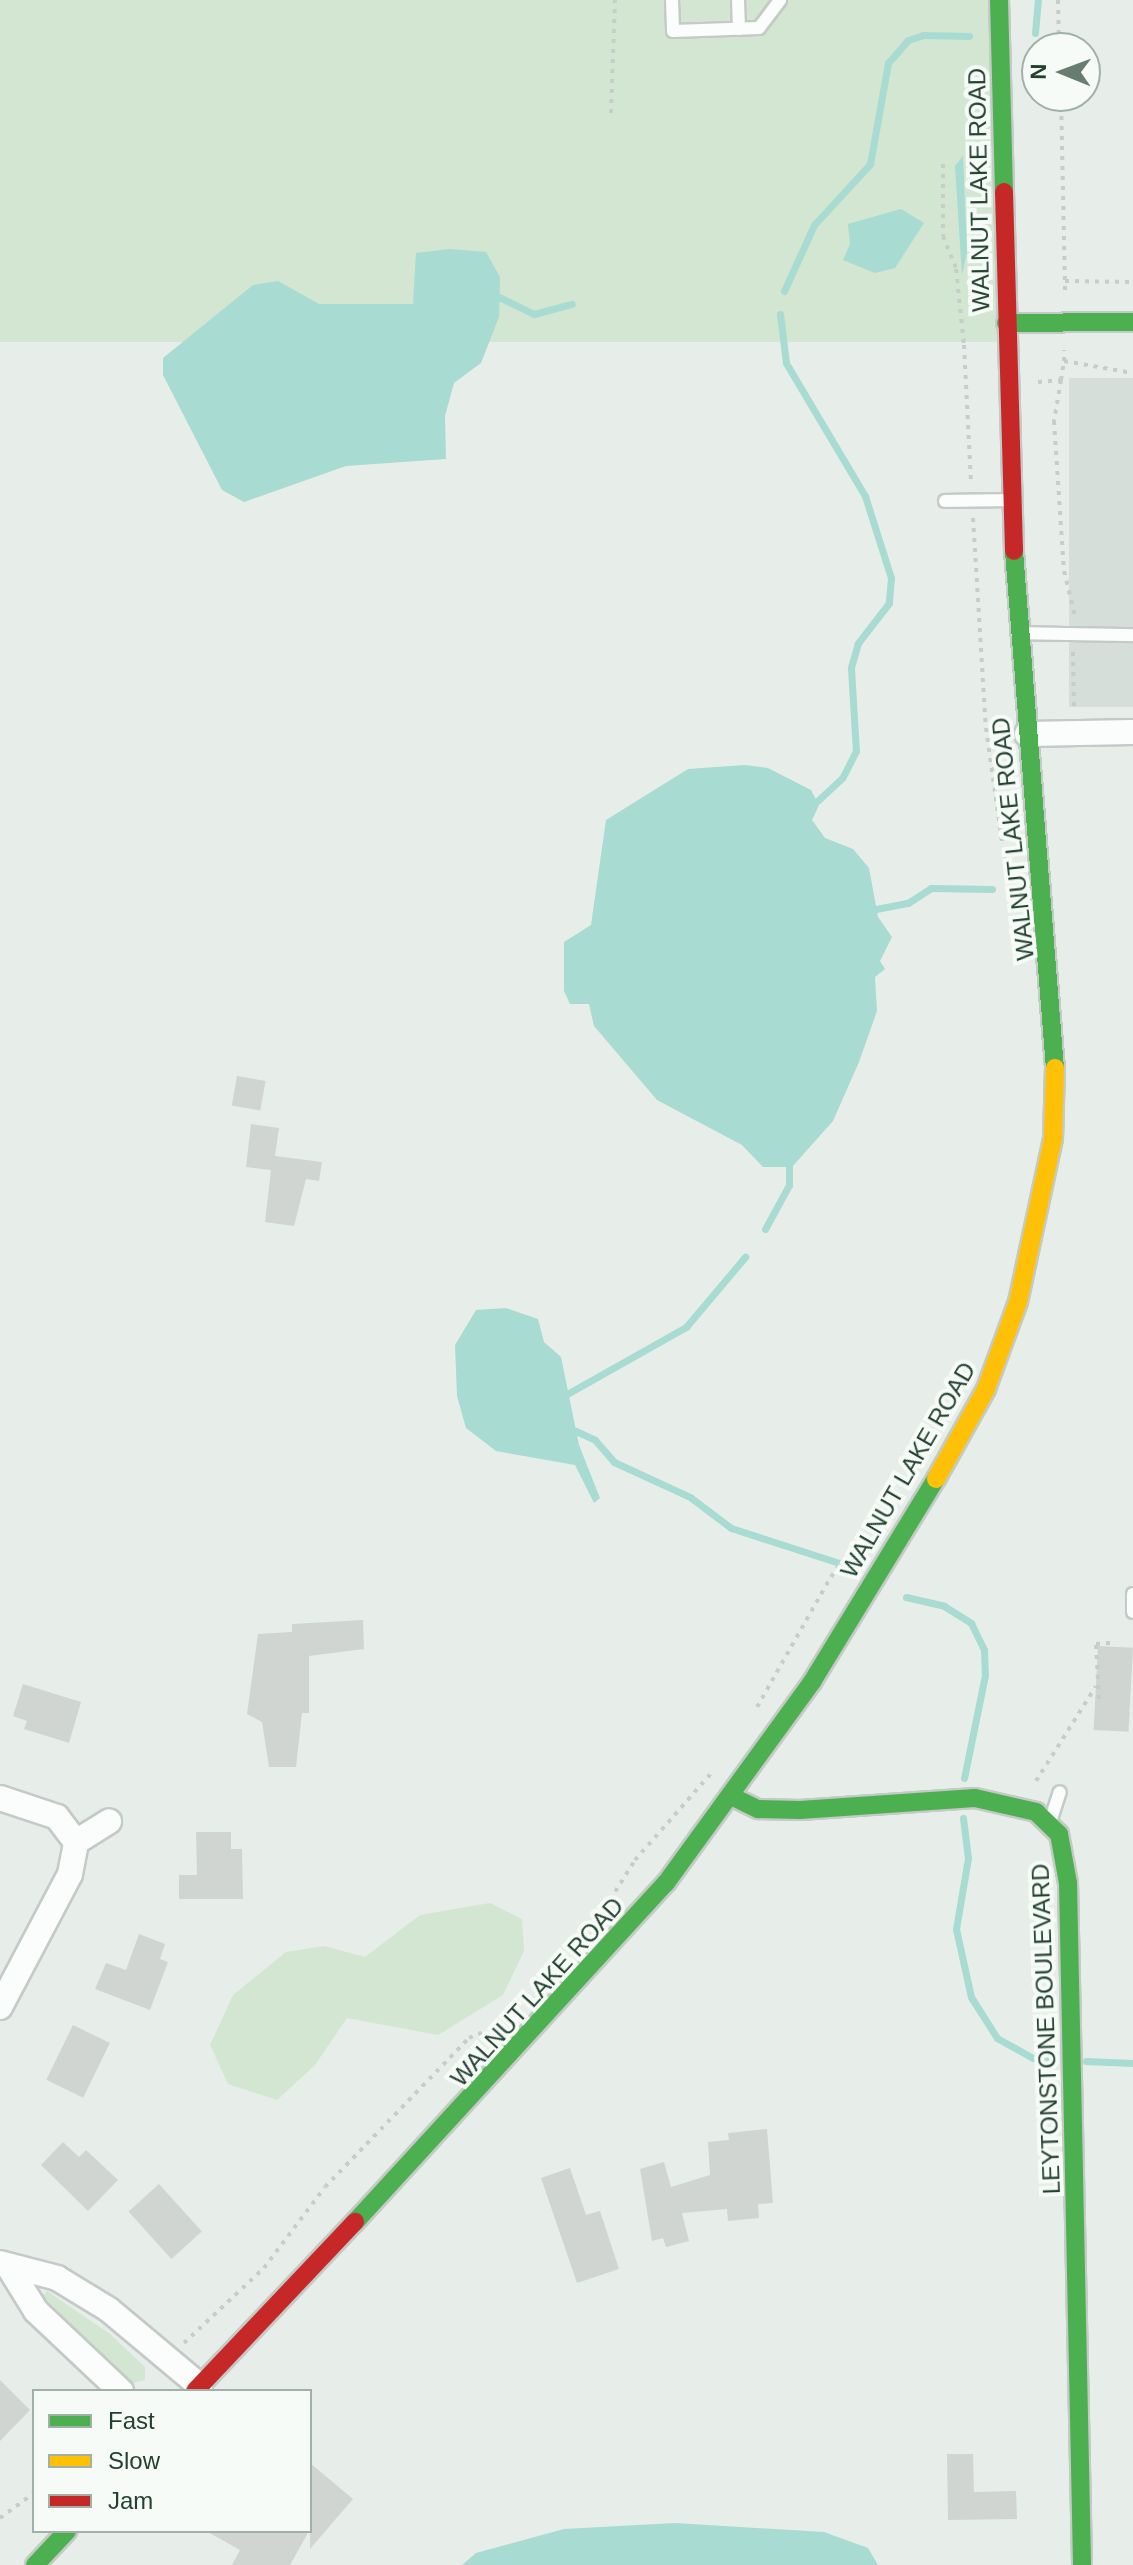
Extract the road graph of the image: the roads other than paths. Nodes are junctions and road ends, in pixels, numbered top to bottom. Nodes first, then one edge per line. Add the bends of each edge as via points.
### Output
1 (672, 0) edge
2 (738, 0) edge
3 (780, 0) edge
4 (999, 0) edge
5 (739, 29) junction
6 (1133, 322) edge
7 (1006, 323) junction
8 (1012, 499) junction
9 (945, 501) dead end
10 (1016, 633) junction
11 (1133, 635) edge
12 (1133, 732) edge
13 (1027, 734) junction
14 (1133, 1594) edge
15 (1133, 1612) edge
16 (1060, 1792) dead end
17 (733, 1797) junction
18 (0, 1798) edge
19 (109, 1821) dead end
20 (1050, 1822) junction
21 (76, 1842) junction
22 (0, 2007) edge
23 (5, 2266) edge
24 (197, 2388) edge
25 (119, 2389) edge
26 (65, 2533) edge
27 (35, 2565) edge
28 (1082, 2565) edge

1 - 5 lane via 673,31
2 - 5 lane
3 - 5 lane via 759,28
4 - 7 street, WALNUT LAKE ROAD
6 - 7 street
7 - 8 street, WALNUT LAKE ROAD
8 - 9 lane
8 - 10 street, WALNUT LAKE ROAD
10 - 11 lane
10 - 13 street, WALNUT LAKE ROAD
12 - 13 street
13 - 17 street, WALNUT LAKE ROAD via 1055,1050 1053,1139 1018,1302 986,1389 951,1454 812,1682
14 - 15 lane
16 - 20 lane
17 - 20 street via 758,1809 975,1798 1029,1809
17 - 24 street, WALNUT LAKE ROAD via 531,2035
18 - 21 street via 57,1817
19 - 21 street
20 - 28 street, LEYTONSTONE BOULEVARD via 1064,1847 1068,1883
21 - 22 street via 70,1874
23 - 24 street via 57,2278 108,2309
23 - 25 street via 36,2311
26 - 27 street

